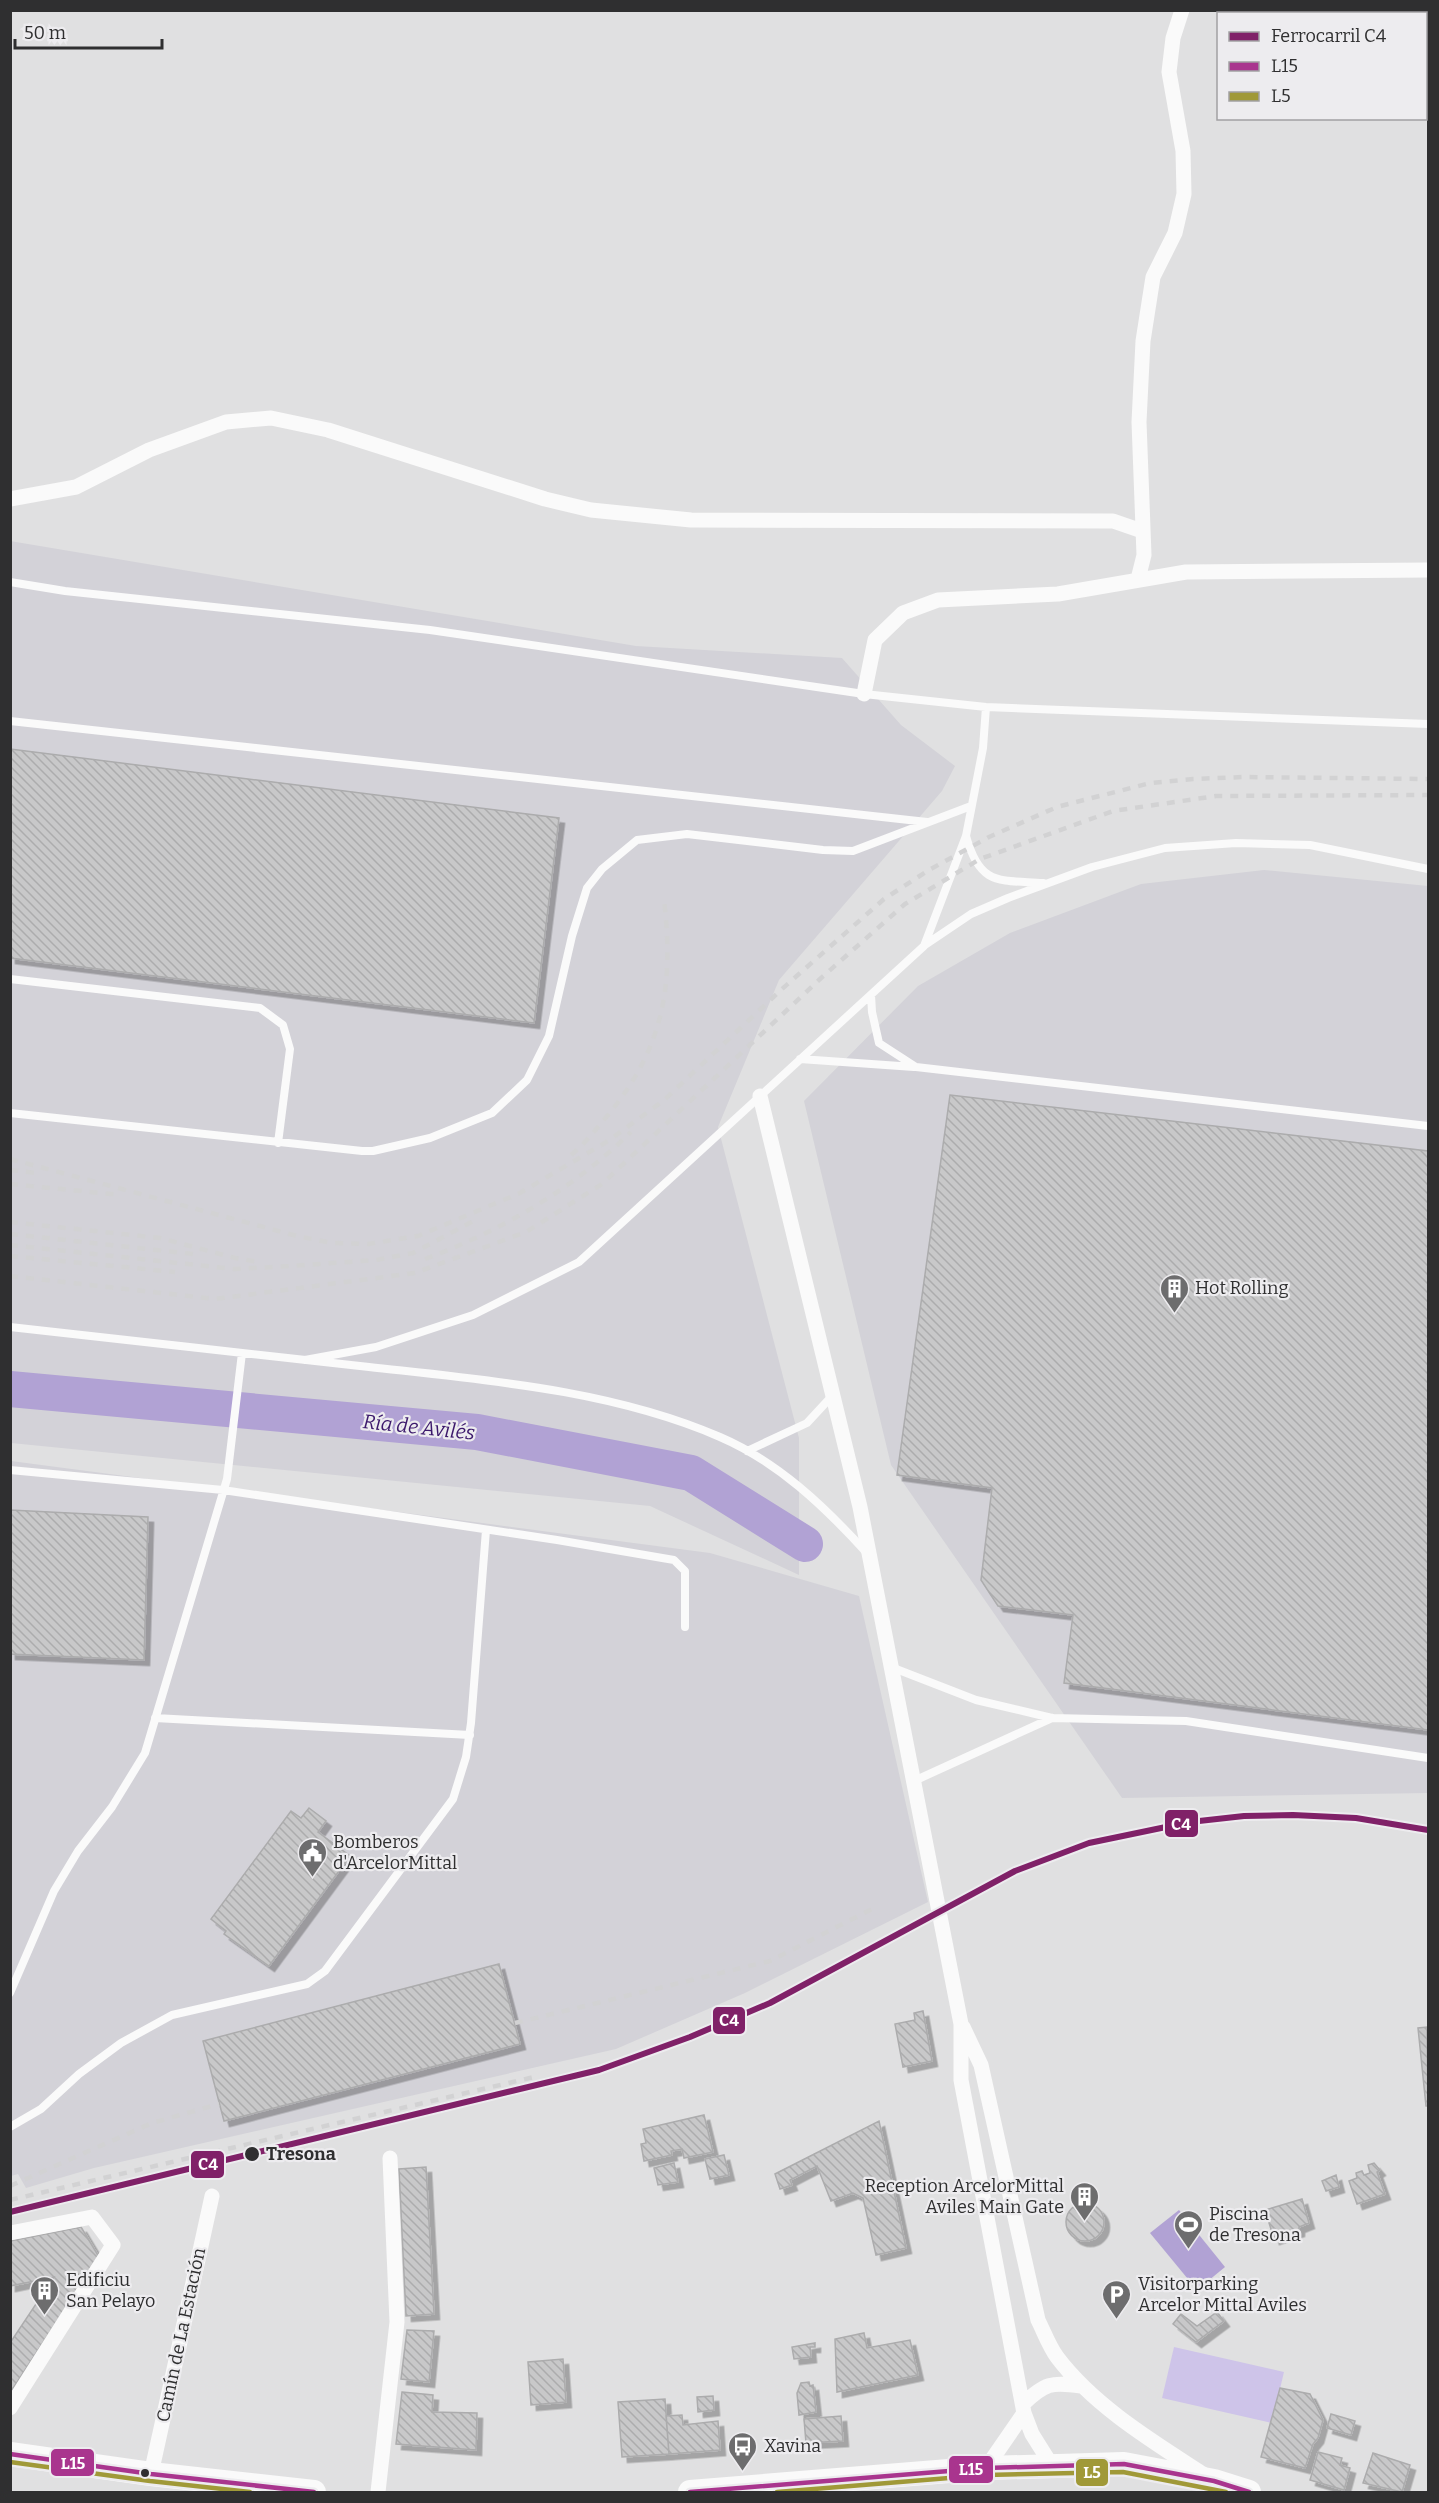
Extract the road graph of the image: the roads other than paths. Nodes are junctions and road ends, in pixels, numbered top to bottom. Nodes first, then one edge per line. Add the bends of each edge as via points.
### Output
1 (1182, 10) edge
2 (10, 499) edge
3 (1142, 531) junction
4 (1428, 570) edge
5 (1138, 579) junction
6 (10, 582) edge
7 (864, 694) junction
8 (986, 707) junction
9 (10, 721) edge
10 (1428, 724) edge
11 (972, 806) junction
12 (930, 822) junction
13 (966, 836) junction
14 (1428, 869) edge
15 (1047, 884) junction
16 (924, 946) junction
17 (10, 979) edge
18 (871, 995) junction
19 (800, 1059) junction
20 (915, 1067) junction
21 (760, 1096) junction
22 (10, 1113) edge
23 (1428, 1126) edge
24 (278, 1143) junction
25 (10, 1327) edge
26 (242, 1353) junction
27 (305, 1360) junction
28 (833, 1395) junction
29 (747, 1451) junction
30 (10, 1470) edge
31 (224, 1490) junction
32 (486, 1530) junction
33 (869, 1555) junction
34 (685, 1627) dead end
35 (891, 1667) junction
36 (155, 1718) junction
37 (1052, 1718) junction
38 (470, 1735) junction
39 (1428, 1758) edge
40 (914, 1781) junction
41 (10, 1993) edge
42 (962, 2024) junction
43 (10, 2127) edge
44 (390, 2158) dead end
45 (212, 2196) dead end
46 (10, 2233) edge
47 (1081, 2386) junction
48 (10, 2408) edge
49 (1023, 2408) junction
50 (10, 2454) edge
51 (1052, 2466) junction
52 (986, 2468) junction
53 (151, 2474) junction
54 (1214, 2481) junction
55 (258, 2490) edge
56 (752, 2490) edge
57 (314, 2493) edge
58 (378, 2493) edge
59 (690, 2493) edge
60 (1249, 2493) edge

1 - 3 street via 1173,38 1169,72 1183,151 1184,194 1175,233 1153,277 1143,342 1139,422
2 - 3 street via 76,487 149,450 226,422 271,418 328,430 591,510 691,520 1113,521
3 - 5 street via 1144,555
4 - 5 street via 1186,572
5 - 7 street via 1058,594 938,600 903,613 876,640
6 - 7 lane via 430,630
7 - 8 lane
8 - 10 lane
8 - 11 lane
9 - 12 lane
11 - 12 lane
11 - 13 lane
12 - 24 lane via 853,851 687,834 637,840 587,888 549,1036 527,1080 492,1113 430,1138 373,1151
13 - 15 lane via 975,862 994,879
13 - 16 lane
14 - 15 lane via 1310,845 1236,843 1165,848 1092,867
15 - 16 lane via 971,914
16 - 18 lane
17 - 24 lane via 260,1008 283,1025 290,1049
18 - 19 lane
18 - 20 lane via 879,1043
19 - 20 lane
19 - 21 lane
20 - 23 lane
21 - 27 lane via 579,1262 473,1315 376,1347
21 - 28 street
22 - 24 lane
25 - 26 lane
26 - 27 lane
26 - 31 lane
27 - 29 lane via 468,1378 624,1403 721,1437
28 - 29 lane via 807,1423
28 - 33 street
29 - 33 lane via 769,1463 827,1510
30 - 31 lane
31 - 32 lane
31 - 36 lane
32 - 34 lane via 674,1560 685,1571
32 - 38 lane
33 - 35 street
35 - 37 lane via 976,1700
35 - 40 street
36 - 38 lane
36 - 41 lane via 145,1753 54,1891
37 - 39 lane via 1186,1721
37 - 40 lane
38 - 43 lane via 453,1799 325,1971 307,1984 172,2015 121,2043 79,2074 42,2109
40 - 42 street
42 - 47 street via 981,2065 1038,2319 1055,2355
42 - 49 street via 961,2080
44 - 58 street via 397,2322
45 - 53 street, Camín de La Estación
46 - 48 street via 92,2217 113,2245
47 - 49 street via 1054,2382 1034,2393
47 - 54 street via 1154,2442
49 - 51 street via 1032,2434
49 - 52 street
50 - 53 main road
51 - 52 main road
51 - 54 main road via 1124,2464
52 - 56 main road
53 - 55 main road
54 - 60 main road
55 - 57 main road
56 - 59 main road

